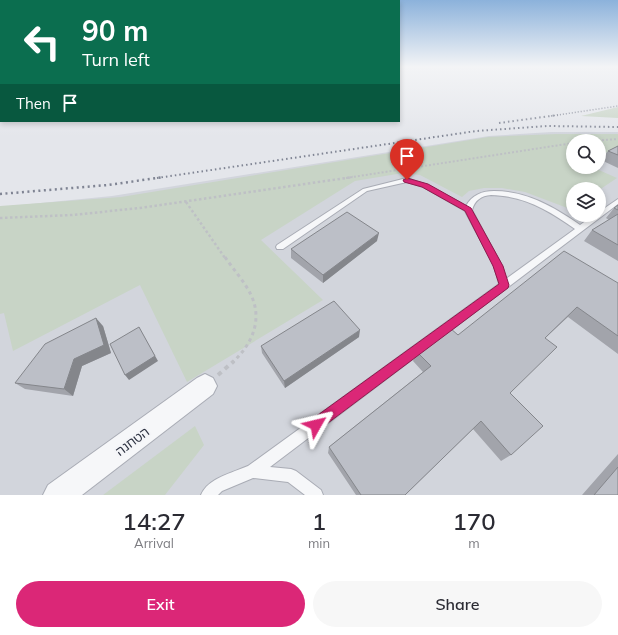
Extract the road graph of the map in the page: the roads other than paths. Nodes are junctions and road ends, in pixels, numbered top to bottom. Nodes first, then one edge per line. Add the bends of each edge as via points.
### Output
1 (618, 201) edge
2 (468, 210) junction
3 (580, 229) junction
4 (280, 247) dead end
5 (504, 285) junction
6 (205, 386) road end
7 (253, 471) junction
8 (58, 495) edge
9 (208, 495) edge
10 (316, 495) edge

1 - 3 lane
2 - 3 lane via 470,202 476,197 505,193 529,198 542,204
2 - 4 lane via 425,186 407,180 364,190
2 - 5 lane via 498,266
3 - 5 lane
5 - 7 lane
6 - 8 street, הטחנה
7 - 9 lane via 217,486
7 - 10 lane via 291,476

